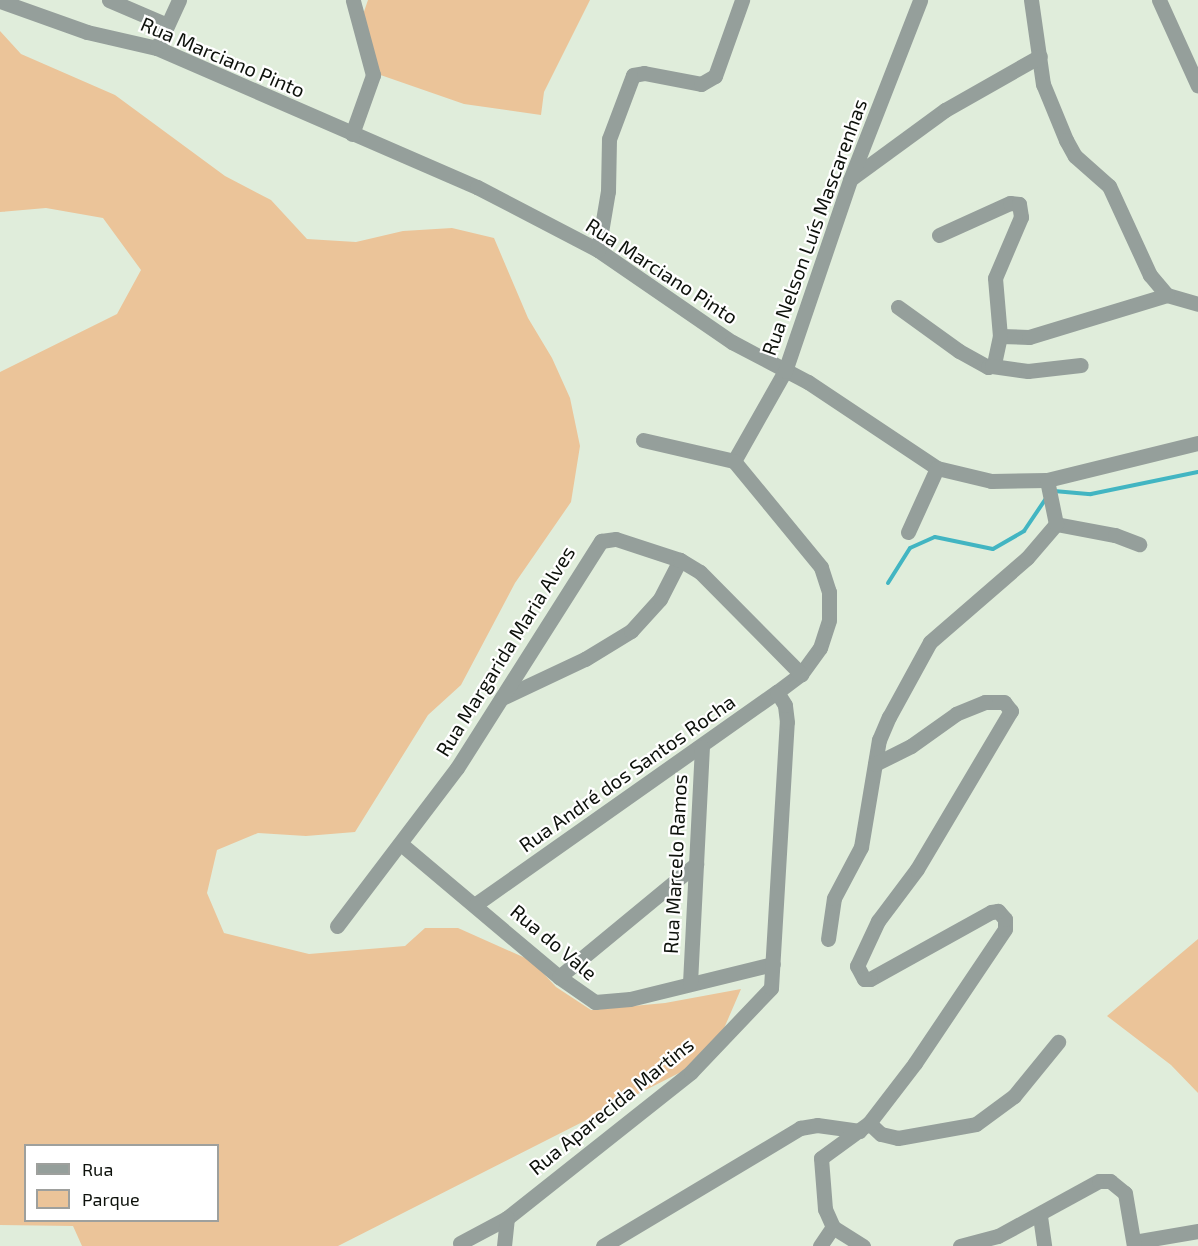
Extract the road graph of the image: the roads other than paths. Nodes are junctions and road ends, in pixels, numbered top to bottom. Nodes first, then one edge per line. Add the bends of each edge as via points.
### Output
1 (109, 0) edge
2 (179, 0) edge
3 (353, 0) edge
4 (742, 0) edge
5 (920, 0) edge
6 (1031, 0) edge
7 (1159, 0) edge
8 (0, 1) edge
9 (167, 25) junction
10 (157, 48) junction
11 (1040, 56) junction
12 (1198, 86) edge
13 (352, 134) junction
14 (850, 180) junction
15 (939, 235) dead end
16 (598, 250) junction
17 (1167, 295) junction
18 (1198, 304) edge
19 (898, 307) dead end
20 (1000, 336) junction
21 (1081, 365) dead end
22 (992, 366) junction
23 (785, 370) junction
24 (643, 440) dead end
25 (1198, 443) edge
26 (734, 461) junction
27 (938, 468) junction
28 (1047, 482) junction
29 (1056, 524) junction
30 (908, 532) dead end
31 (1139, 544) dead end
32 (680, 560) junction
33 (801, 674) junction
34 (777, 692) junction
35 (502, 698) junction
36 (702, 747) junction
37 (875, 764) junction
38 (401, 844) junction
39 (696, 864) junction
40 (476, 903) junction
41 (337, 926) dead end
42 (828, 939) dead end
43 (773, 963) junction
44 (558, 977) junction
45 (690, 983) junction
46 (1058, 1042) dead end
47 (865, 1127) junction
48 (1040, 1216) junction
49 (507, 1218) junction
50 (833, 1227) junction
51 (1198, 1232) edge
52 (460, 1243) dead end
53 (1134, 1244) edge
54 (504, 1246) edge
55 (603, 1246) edge
56 (820, 1246) edge
57 (862, 1246) edge
58 (960, 1246) edge
59 (1044, 1246) edge

1 - 9 street
2 - 9 street
3 - 13 street via 373,75
4 - 16 street via 715,76 701,84 644,73 633,75 609,139 608,191
5 - 14 street, Rua Nelson Luís Mascarenhas
6 - 11 street
7 - 12 street
8 - 10 street, Rua Marciano Pinto via 76,29
9 - 10 street
10 - 13 street, Rua Marciano Pinto
11 - 14 street via 945,110
11 - 17 street via 1043,84 1066,140 1075,156 1109,186 1150,275
13 - 16 street, Rua Marciano Pinto via 477,187
14 - 23 street, Rua Nelson Luís Mascarenhas
15 - 20 street via 1010,203 1019,204 1021,217 994,278
16 - 23 street, Rua Marciano Pinto via 732,342
17 - 18 street
17 - 20 street via 1029,337
19 - 22 street via 978,364
20 - 22 street
21 - 22 street via 1028,371
23 - 26 street, Rua Nelson Luís Mascarenhas
23 - 27 street, Rua Marciano Pinto
24 - 26 street
25 - 28 street, Rua Marciano Pinto
26 - 33 street via 803,543 825,578 829,592 826,633
27 - 28 street, Rua Marciano Pinto via 991,481
27 - 30 street
28 - 29 street
29 - 31 street via 1115,535
29 - 37 street via 1027,558 930,642 888,717
32 - 33 street, Rua Margarida Maria Alves via 720,588
32 - 35 street via 660,599 630,631 585,659
32 - 35 street, Rua Margarida Maria Alves via 615,539 601,541
33 - 34 street, Rua André dos Santos Rocha
34 - 36 street, Rua André dos Santos Rocha
34 - 43 street, Rua Aparecida Martins via 785,705 787,722
35 - 38 street, Rua Margarida Maria Alves
36 - 39 street, Rua Marcelo Ramos
36 - 40 street, Rua André dos Santos Rocha
37 - 42 street via 861,847 834,897
37 - 47 street via 911,746 956,714 985,702 1004,702 1011,711 917,869 878,921 859,959 858,973 864,979 880,976 991,912 998,911 1005,919 1005,929 915,1063
38 - 40 street, Rua do Vale
38 - 41 street, Rua Margarida Maria Alves
39 - 44 street
39 - 45 street, Rua Marcelo Ramos
40 - 44 street, Rua do Vale
43 - 45 street, Rua do Vale
43 - 49 street, Rua Aparecida Martins via 771,987 764,999 691,1072
44 - 45 street, Rua do Vale via 591,1000 601,1002
46 - 47 street via 1014,1096 976,1124 898,1138
47 - 50 street via 821,1158 825,1209
47 - 55 street via 800,1128
48 - 53 street via 1099,1181 1110,1181 1125,1193
48 - 58 street via 998,1236
48 - 59 street
49 - 52 street, Rua Aparecida Martins
49 - 54 street
50 - 56 street
50 - 57 street
51 - 53 street

